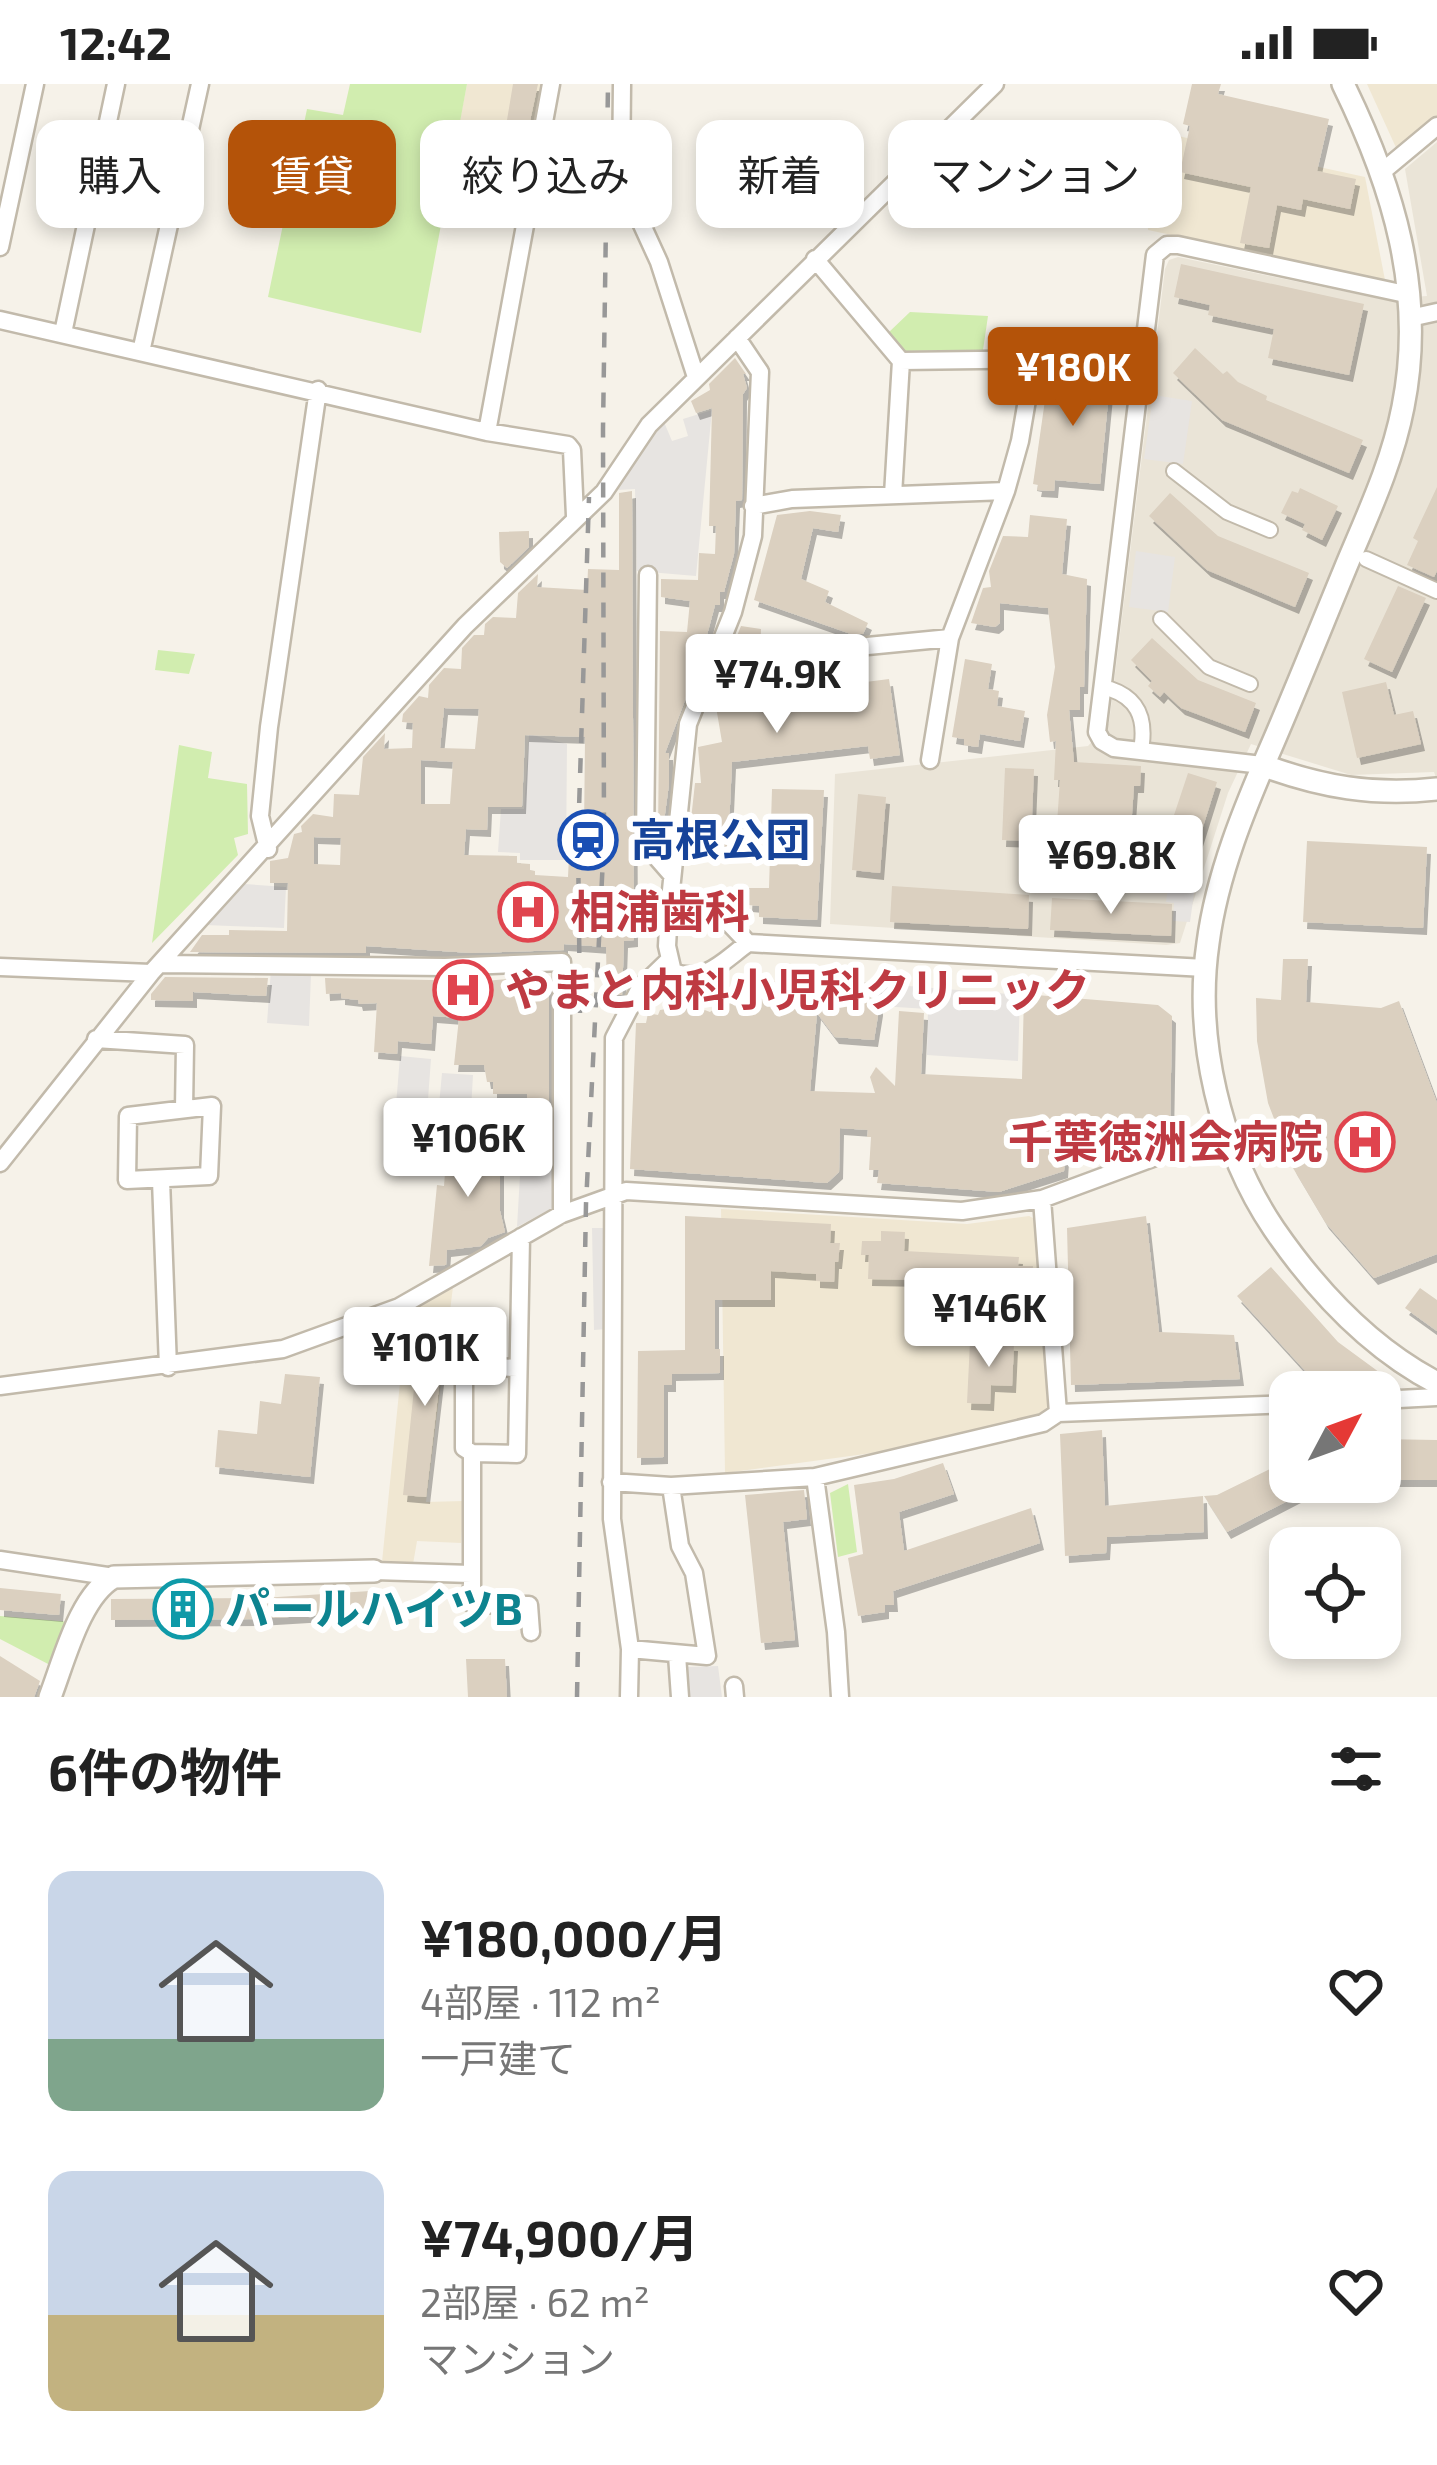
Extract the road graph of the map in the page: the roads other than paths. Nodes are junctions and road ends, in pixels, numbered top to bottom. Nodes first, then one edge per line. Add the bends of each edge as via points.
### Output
1 (35, 84) edge
2 (116, 84) edge
3 (200, 84) edge
4 (551, 84) edge
5 (622, 84) edge
6 (995, 84) edge
7 (1343, 84) edge
8 (1437, 126) edge
9 (1383, 171) junction
10 (0, 247) edge
11 (815, 259) junction
12 (1410, 295) junction
13 (1437, 312) edge
14 (1411, 318) junction
15 (0, 320) edge
16 (63, 334) junction
17 (737, 338) junction
18 (141, 352) junction
19 (1124, 358) dead end
20 (1034, 359) junction
21 (901, 361) junction
22 (696, 377) junction
23 (318, 390) junction
24 (487, 432) junction
25 (1174, 471) dead end
26 (1006, 490) junction
27 (892, 495) junction
28 (753, 506) junction
29 (575, 516) junction
30 (1270, 530) dead end
31 (1366, 559) dead end
32 (648, 575) dead end
33 (1437, 591) edge
34 (1161, 619) dead end
35 (950, 638) junction
36 (816, 651) dead end
37 (1250, 683) dead end
38 (1110, 689) dead end
39 (1142, 743) dead end
40 (930, 760) dead end
41 (1262, 765) junction
42 (1436, 794) edge
43 (268, 849) junction
44 (672, 874) junction
45 (669, 910) junction
46 (741, 948) junction
47 (671, 966) junction
48 (0, 967) edge
49 (156, 968) junction
50 (1205, 968) junction
51 (96, 1039) junction
52 (184, 1109) junction
53 (1226, 1131) junction
54 (0, 1162) edge
55 (161, 1180) junction
56 (616, 1193) junction
57 (1042, 1198) junction
58 (562, 1214) junction
59 (521, 1237) junction
60 (168, 1367) junction
61 (518, 1368) junction
62 (1437, 1383) edge
63 (0, 1386) edge
64 (1437, 1397) edge
65 (1401, 1399) edge
66 (1269, 1405) edge
67 (1058, 1413) junction
68 (472, 1453) junction
69 (815, 1477) junction
70 (611, 1482) junction
71 (671, 1486) junction
72 (0, 1560) edge
73 (374, 1571) joint
74 (471, 1574) junction
75 (114, 1577) junction
76 (531, 1632) dead end
77 (630, 1649) junction
78 (677, 1655) junction
79 (50, 1697) edge
80 (629, 1697) edge
81 (680, 1697) edge
82 (840, 1697) edge

1 - 10 street
2 - 16 street
3 - 18 street
4 - 24 street
5 - 22 street via 620,179 659,262
6 - 11 street
7 - 9 street
8 - 9 street
9 - 12 street
11 - 17 street
11 - 21 street
12 - 14 street
12 - 41 street via 1178,245 1155,255 1097,732 1114,748
13 - 14 street
14 - 41 street via 1404,405 1384,477
15 - 16 street
16 - 18 street
17 - 22 street
17 - 28 street via 760,372
18 - 23 street
19 - 20 street
20 - 21 street
20 - 26 street
21 - 27 street
22 - 29 street via 649,425 604,492
23 - 24 street
23 - 43 street via 268,727 260,816
24 - 29 street via 568,445
25 - 30 street via 1227,512
26 - 27 street
26 - 35 street
27 - 28 street
28 - 44 street via 733,611 688,724
29 - 43 street via 395,702
31 - 33 street
32 - 44 street via 645,844
34 - 37 street via 1209,667
35 - 36 street
35 - 40 street
38 - 39 street via 1135,704
41 - 42 street via 1332,788
41 - 50 street via 1218,894
43 - 49 street
44 - 45 street
45 - 46 street via 709,902
45 - 47 street
46 - 47 street via 712,972 688,977
46 - 50 street
47 - 56 street via 627,1009 614,1038
48 - 49 street
49 - 51 street
49 - 58 street via 562,962
50 - 53 street
51 - 52 street via 185,1045
51 - 54 street
52 - 55 street via 212,1106 208,1176
52 - 55 street via 128,1116 127,1180
53 - 57 street
53 - 62 street via 1253,1195 1307,1275 1371,1338
55 - 60 street
56 - 57 street via 962,1210
56 - 58 street
56 - 70 street
57 - 67 street
58 - 59 street
59 - 60 street via 356,1325 283,1349
59 - 61 street
60 - 63 street
61 - 68 street via 517,1454
61 - 68 street via 464,1366 464,1448
64 - 65 street
66 - 67 street
67 - 69 street
68 - 74 street
69 - 71 street
69 - 82 street
70 - 71 street
70 - 77 street
71 - 78 street via 707,1657
72 - 75 street
73 - 74 street
73 - 75 street
74 - 76 street via 472,1604 529,1605
75 - 79 street via 90,1598
77 - 78 street
77 - 80 street
78 - 81 street

